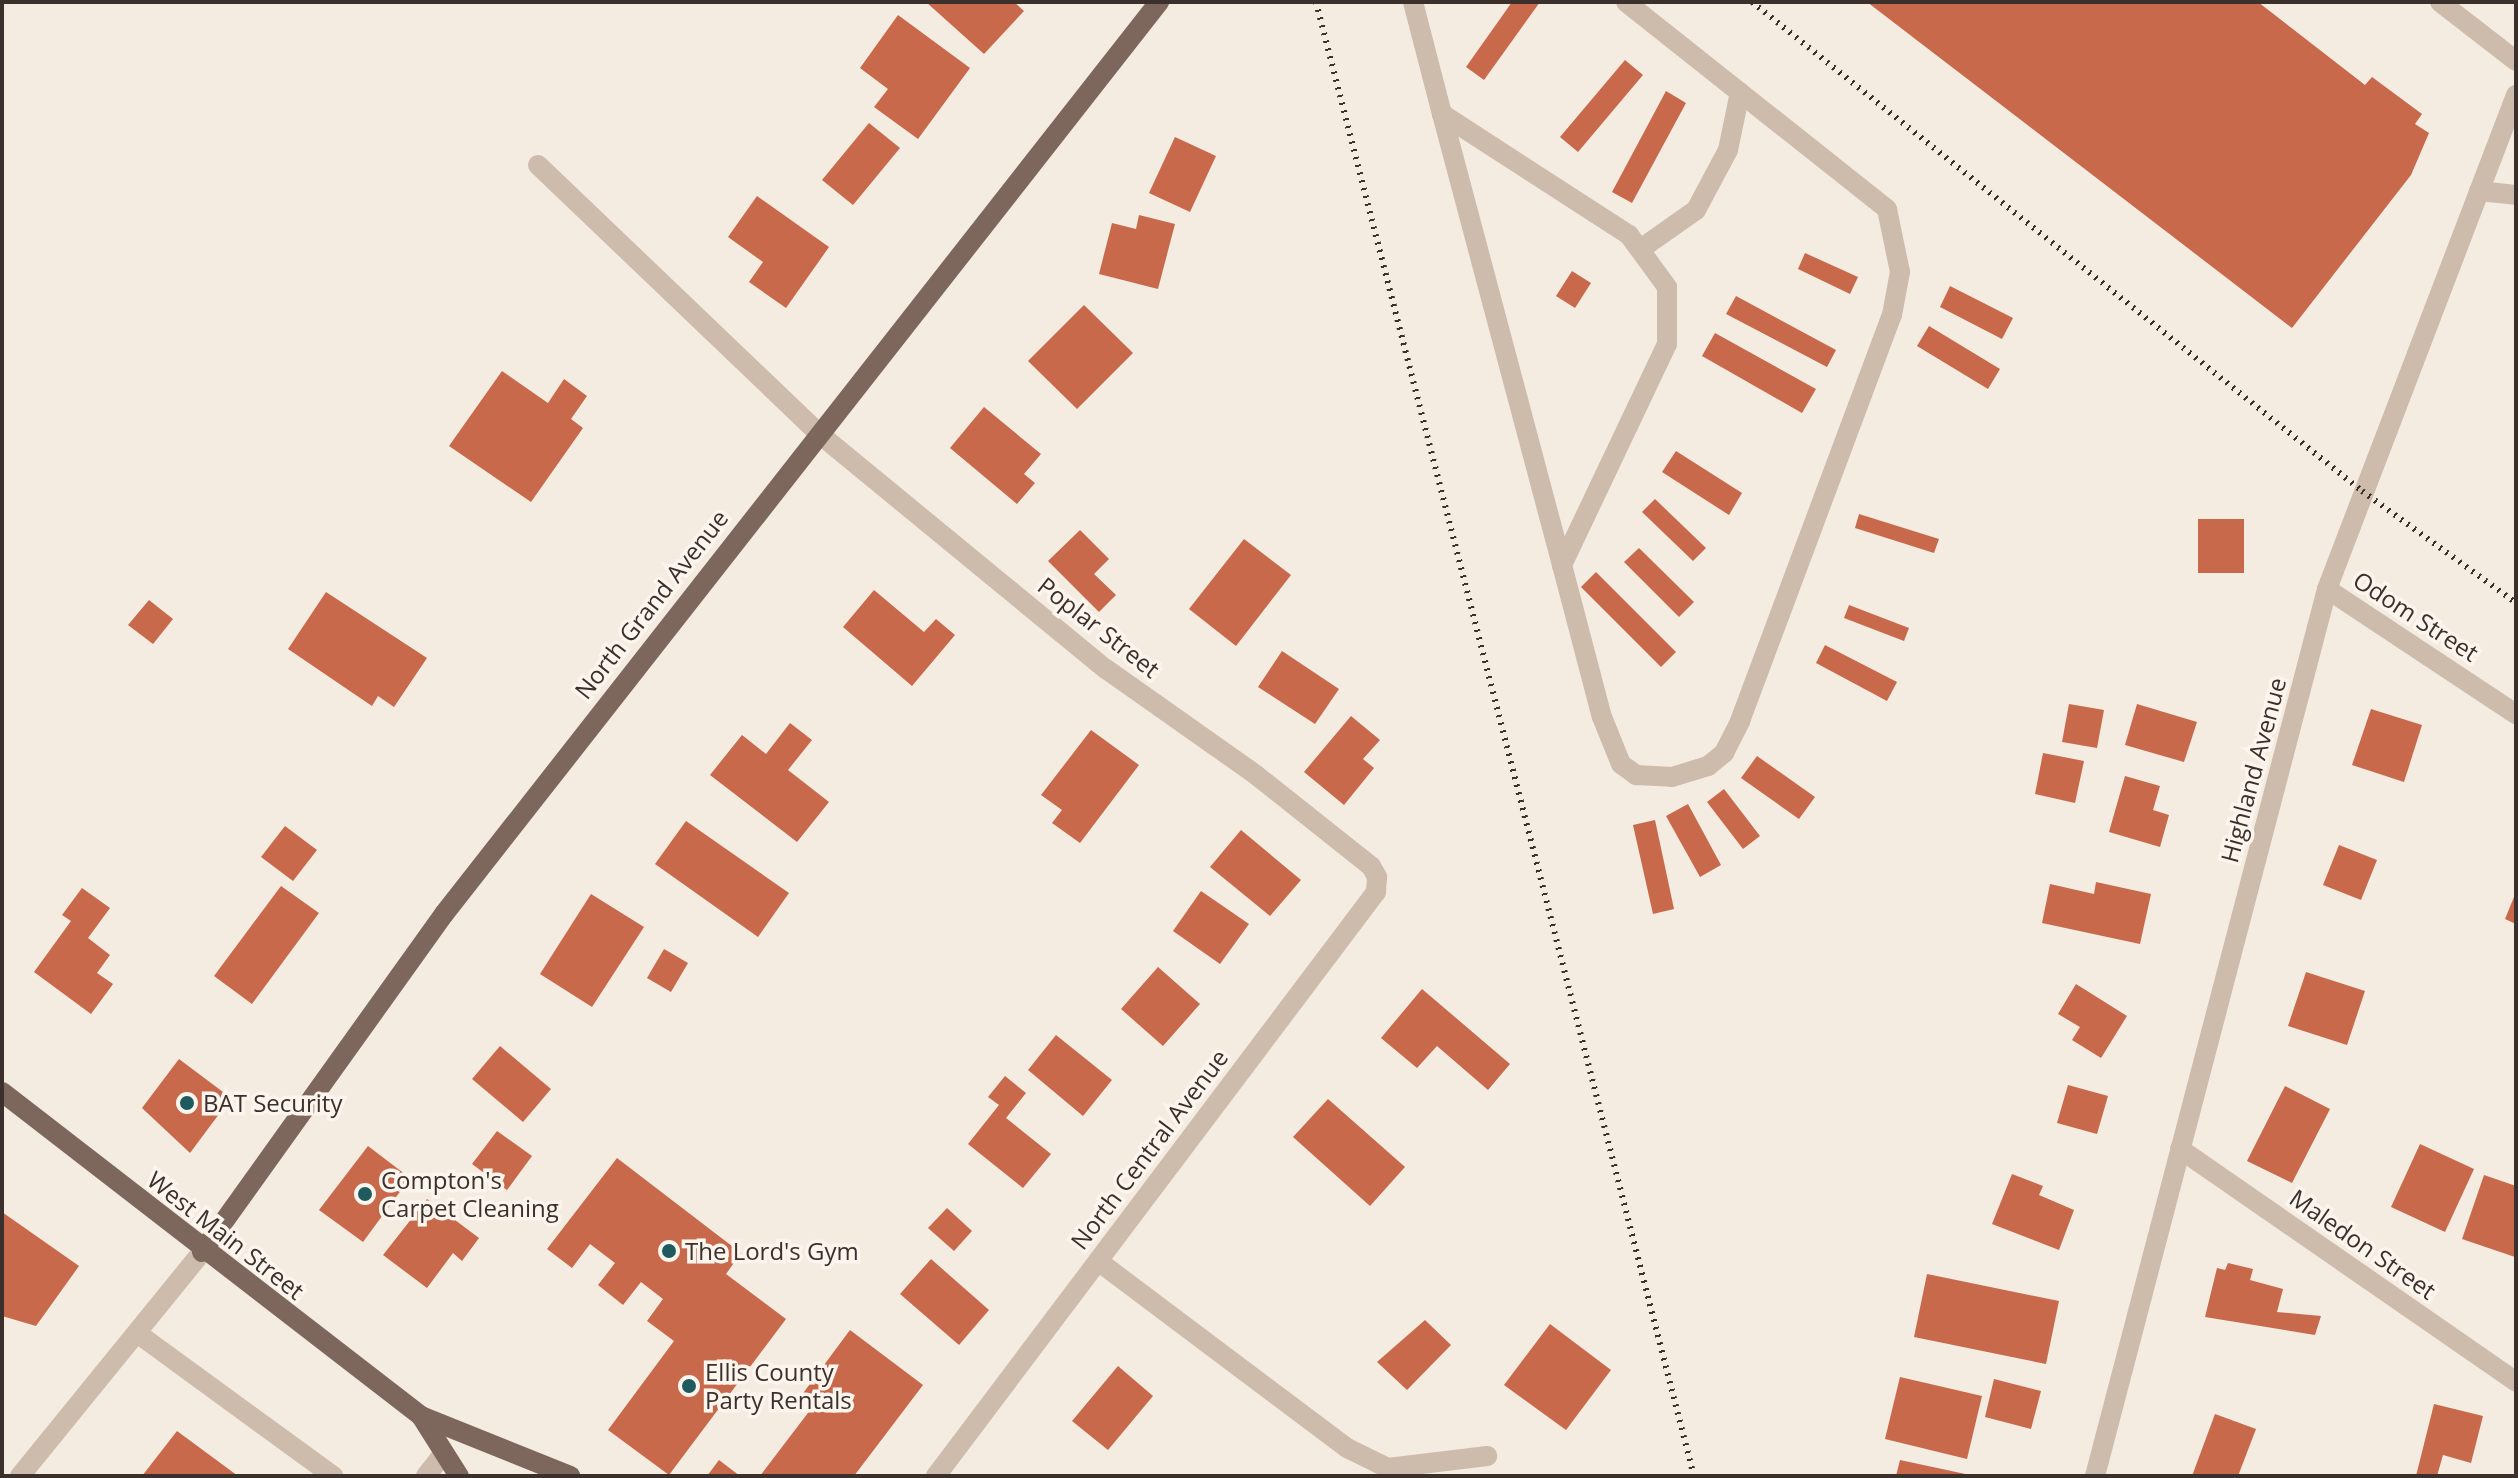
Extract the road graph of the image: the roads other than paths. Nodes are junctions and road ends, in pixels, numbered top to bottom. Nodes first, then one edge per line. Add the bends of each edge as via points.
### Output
1 (1159, 2) edge
2 (1413, 2) edge
3 (1626, 2) edge
4 (2440, 2) edge
5 (2516, 61) edge
6 (1740, 92) junction
7 (2516, 95) edge
8 (1442, 114) junction
9 (538, 165) dead end
10 (2479, 191) junction
11 (2516, 195) edge
12 (1642, 248) junction
13 (817, 432) junction
14 (1562, 565) junction
15 (2327, 589) junction
16 (2516, 714) edge
17 (1355, 854) joint
18 (2, 1092) edge
19 (2180, 1149) junction
20 (202, 1252) junction
21 (1098, 1261) junction
22 (137, 1333) junction
23 (2516, 1382) edge
24 (421, 1416) junction
25 (444, 1453) junction
26 (1487, 1456) dead end
27 (20, 1476) edge
28 (333, 1476) edge
29 (426, 1476) edge
30 (459, 1476) edge
31 (570, 1476) edge
32 (936, 1476) edge
33 (2095, 1476) edge

1 - 13 main road, North Grand Avenue
2 - 8 street
3 - 6 street
4 - 5 street
6 - 12 street via 1728,150 1696,210
6 - 14 street via 1887,209 1900,272 1892,315 1740,721 1724,753 1708,766 1672,777 1636,775 1621,764 1602,717
7 - 10 street, Highland Avenue
8 - 12 street
8 - 14 street
9 - 13 street, Poplar Street
10 - 11 street
10 - 15 street, Highland Avenue
12 - 14 street via 1667,287 1667,344
13 - 17 street, Poplar Street via 1106,669
13 - 20 main road, North Grand Avenue via 444,914
15 - 16 street, Odom Street
15 - 19 street, Highland Avenue
17 - 21 street, North Central Avenue via 1371,866 1376,892
18 - 20 main road, West Main Street
19 - 23 street, Maledon Street
19 - 33 street, Highland Avenue
20 - 22 street
20 - 24 main road, West Main Street
21 - 26 street via 1347,1448 1388,1468
21 - 32 street, North Central Avenue
22 - 27 street
22 - 28 street
24 - 25 main road, West Main Street
24 - 31 main road, West Main Street
25 - 29 street
25 - 30 main road, West Main Street

